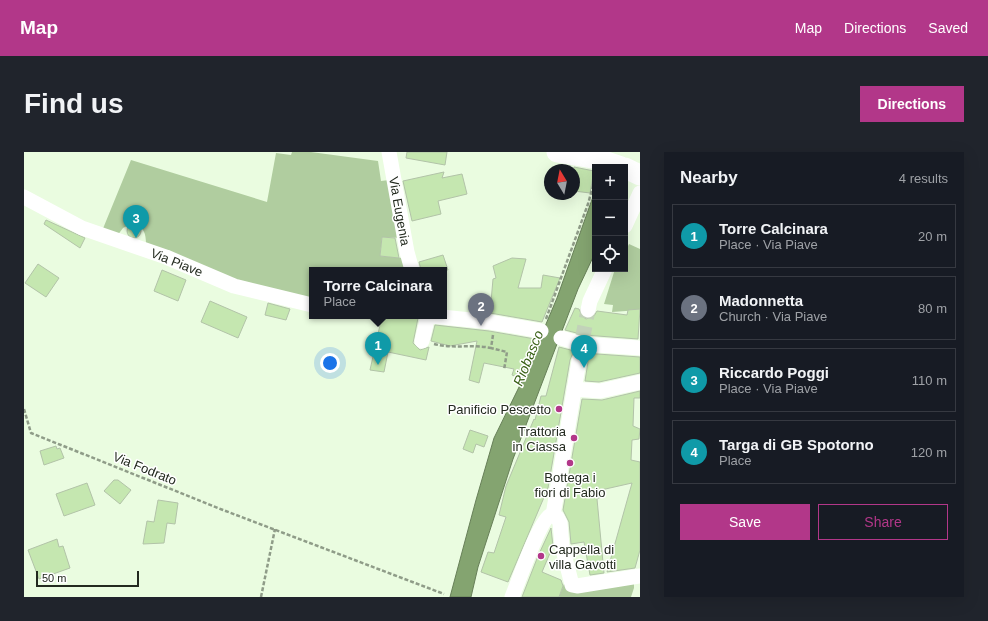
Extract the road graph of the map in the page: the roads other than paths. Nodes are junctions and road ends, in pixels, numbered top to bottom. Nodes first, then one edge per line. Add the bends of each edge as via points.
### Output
1 (389, 152) edge
2 (558, 152) edge
3 (590, 156) edge
4 (630, 170) edge
5 (640, 193) edge
6 (24, 197) edge
7 (628, 219) edge
8 (411, 267) edge
9 (604, 272) edge
10 (309, 305) edge
11 (588, 310) tunnel mouth
12 (447, 318) edge
13 (427, 319) edge
14 (541, 331) road end
15 (561, 338) dead end
16 (422, 341) road end
17 (581, 348) junction
18 (640, 348) edge
19 (640, 382) edge
20 (574, 389) junction
21 (553, 515) junction
22 (640, 576) edge
23 (512, 597) edge

1 - 8 street, Via Eugenia
2 - 3 main road
3 - 4 main road
5 - 7 street
6 - 10 street, Via Piave via 82,228 166,257 234,286
9 - 11 street
12 - 14 street
13 - 16 street
15 - 17 street
17 - 18 street
17 - 20 street
19 - 20 street via 600,391
20 - 21 street
21 - 22 street via 560,522 562,546 572,585
21 - 23 street via 545,519

